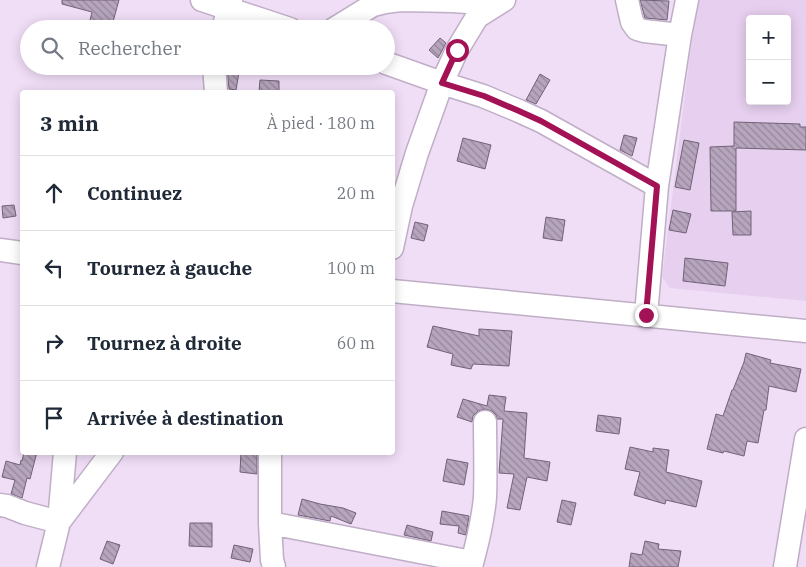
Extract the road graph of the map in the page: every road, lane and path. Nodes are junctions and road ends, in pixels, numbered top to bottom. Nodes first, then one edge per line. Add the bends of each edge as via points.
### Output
1 (202, 0) edge
2 (504, 0) edge
3 (627, 0) edge
4 (687, 0) edge
5 (480, 7) edge
6 (228, 12) edge
7 (257, 20) edge
8 (349, 20) edge
9 (680, 35) junction
10 (395, 66) edge
11 (215, 75) edge
12 (442, 83) junction
13 (216, 90) edge
14 (657, 186) junction
15 (395, 234) edge
16 (0, 250) edge
17 (20, 253) edge
18 (395, 291) edge
19 (646, 315) junction
20 (806, 331) edge
21 (484, 422) dead end
22 (806, 439) edge
23 (65, 455) edge
24 (110, 455) edge
25 (270, 455) edge
26 (0, 505) edge
27 (59, 522) junction
28 (270, 522) junction
29 (471, 565) edge
30 (48, 567) edge
31 (274, 567) edge
32 (785, 567) edge

1 - 6 street
2 - 5 street
3 - 9 street via 637,29
4 - 9 street
5 - 8 street via 452,1 401,0 373,5
5 - 12 street
6 - 7 street
9 - 14 street
10 - 12 street
11 - 13 street
12 - 14 street via 484,96 541,121
12 - 15 street via 417,153
14 - 19 street
16 - 17 street
18 - 19 street
19 - 20 street
21 - 29 street via 485,499
22 - 32 street
23 - 27 street
24 - 27 street
25 - 28 street
26 - 27 street
27 - 30 street
28 - 29 street
28 - 31 street

